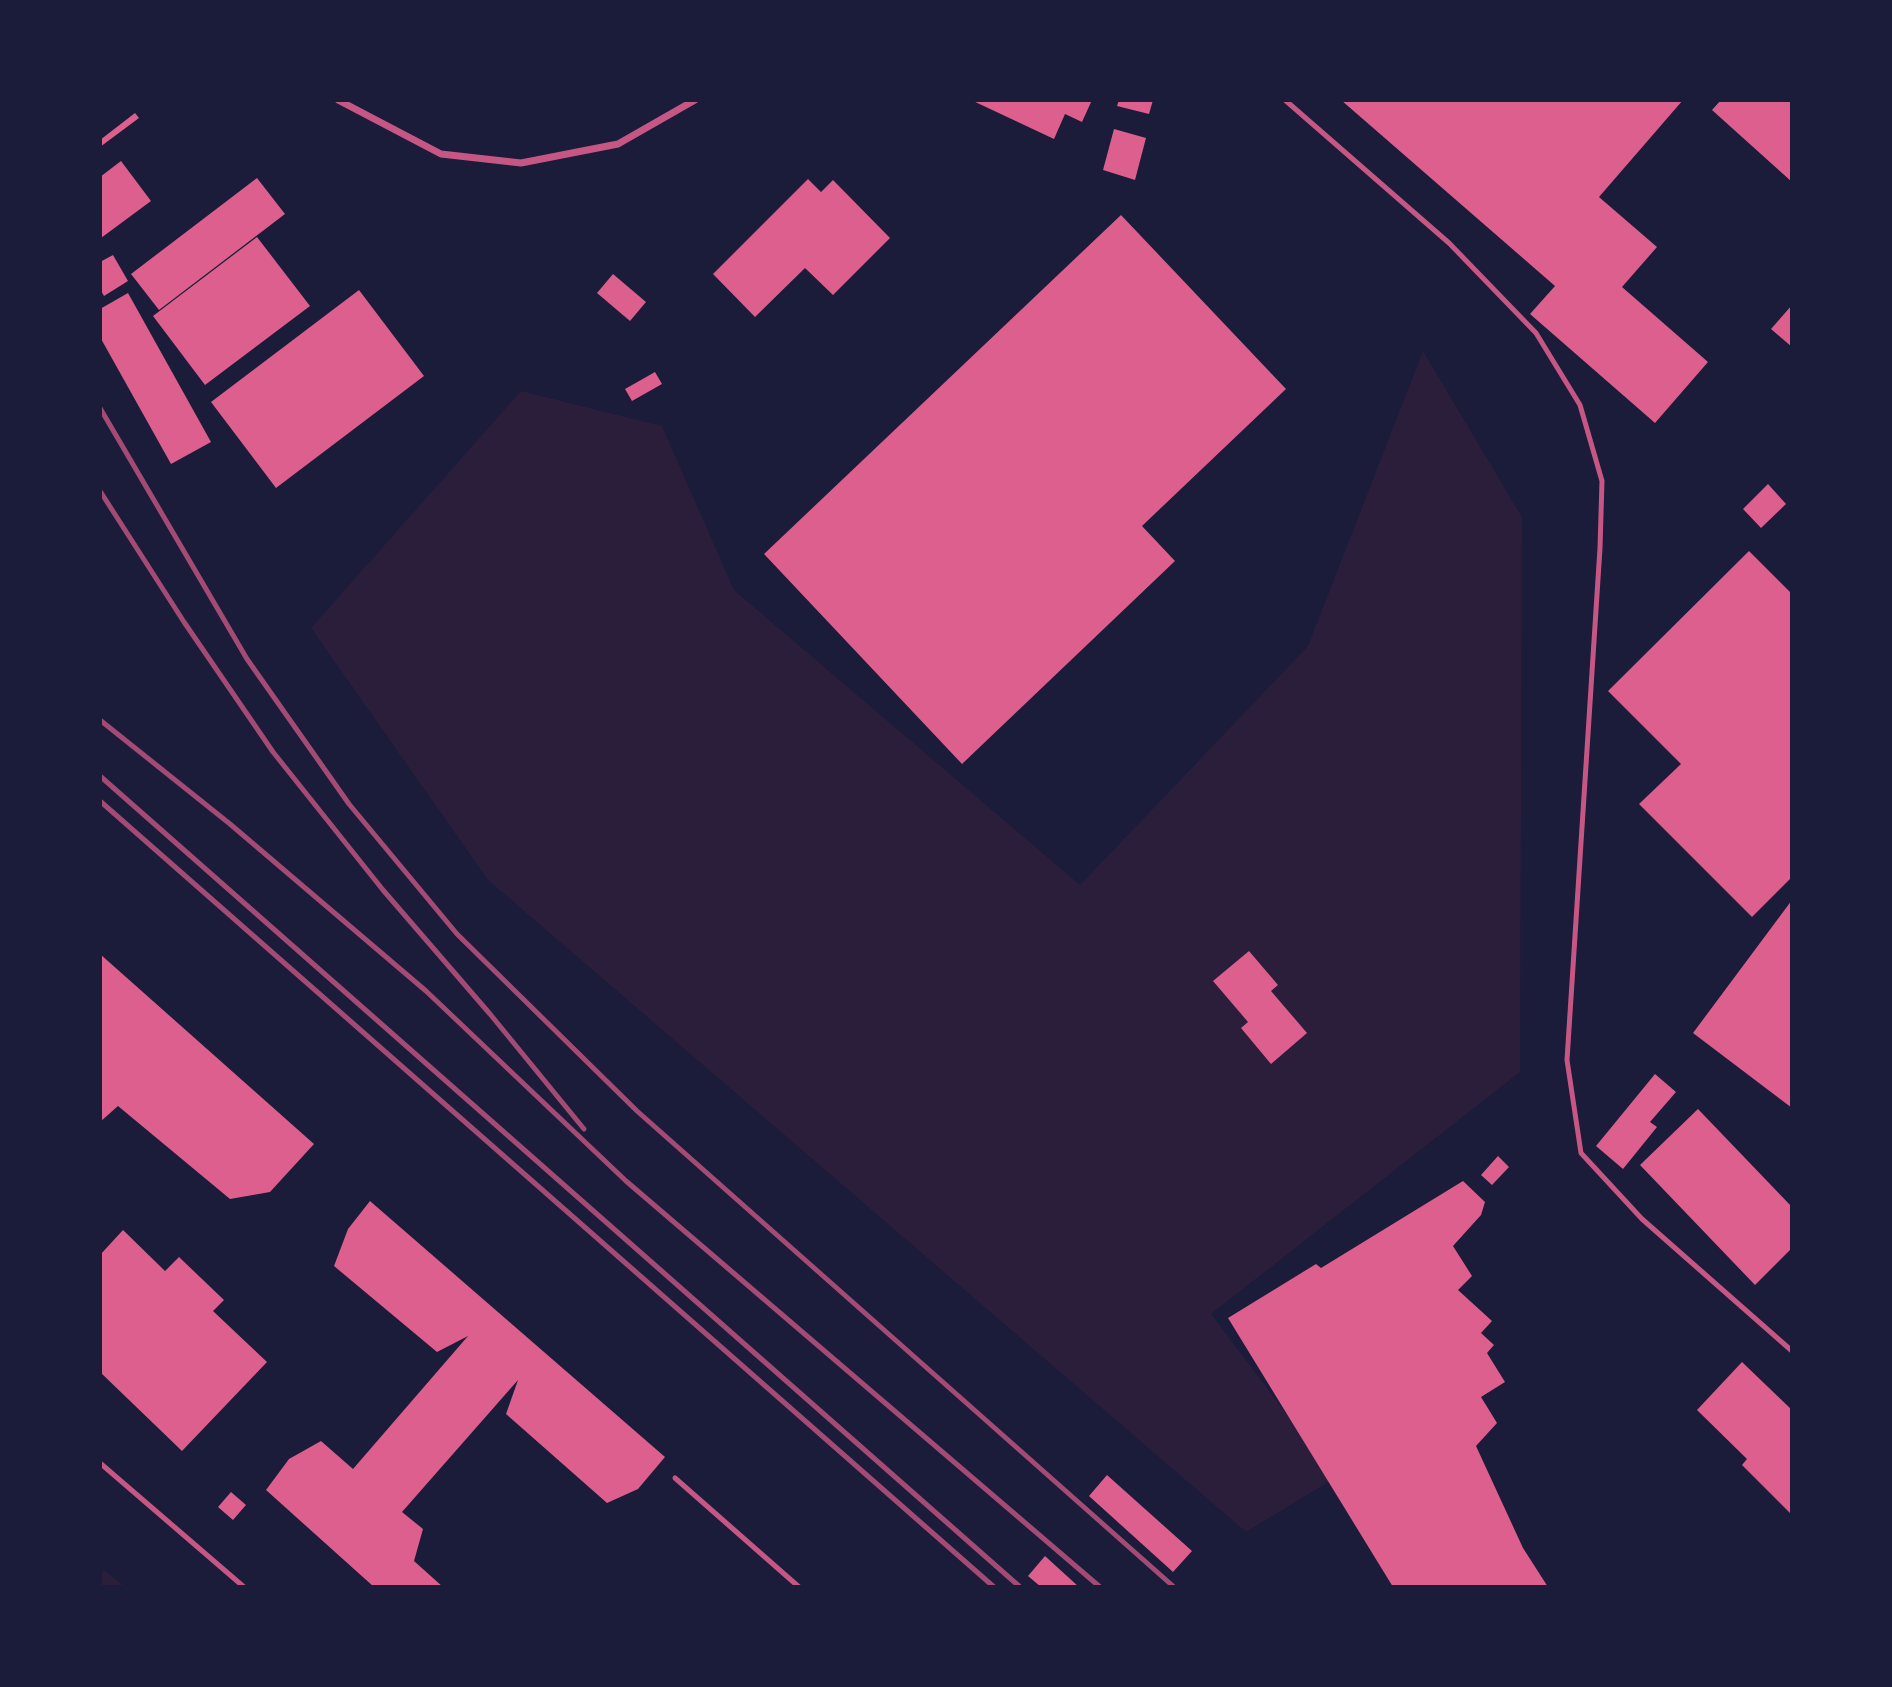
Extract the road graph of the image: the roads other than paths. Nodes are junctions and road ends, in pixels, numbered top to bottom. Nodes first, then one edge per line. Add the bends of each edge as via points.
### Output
1 (338, 100) edge
2 (695, 100) edge
3 (1285, 100) edge
4 (1792, 1351) edge
5 (100, 1463) edge
6 (675, 1478) dead end
7 (243, 1587) edge
8 (799, 1587) edge

1 - 2 street via 441,154 521,163 618,144
3 - 4 lane via 1449,243 1536,333 1580,405 1602,481 1567,1060 1581,1153 1642,1219
5 - 7 lane
6 - 8 lane

